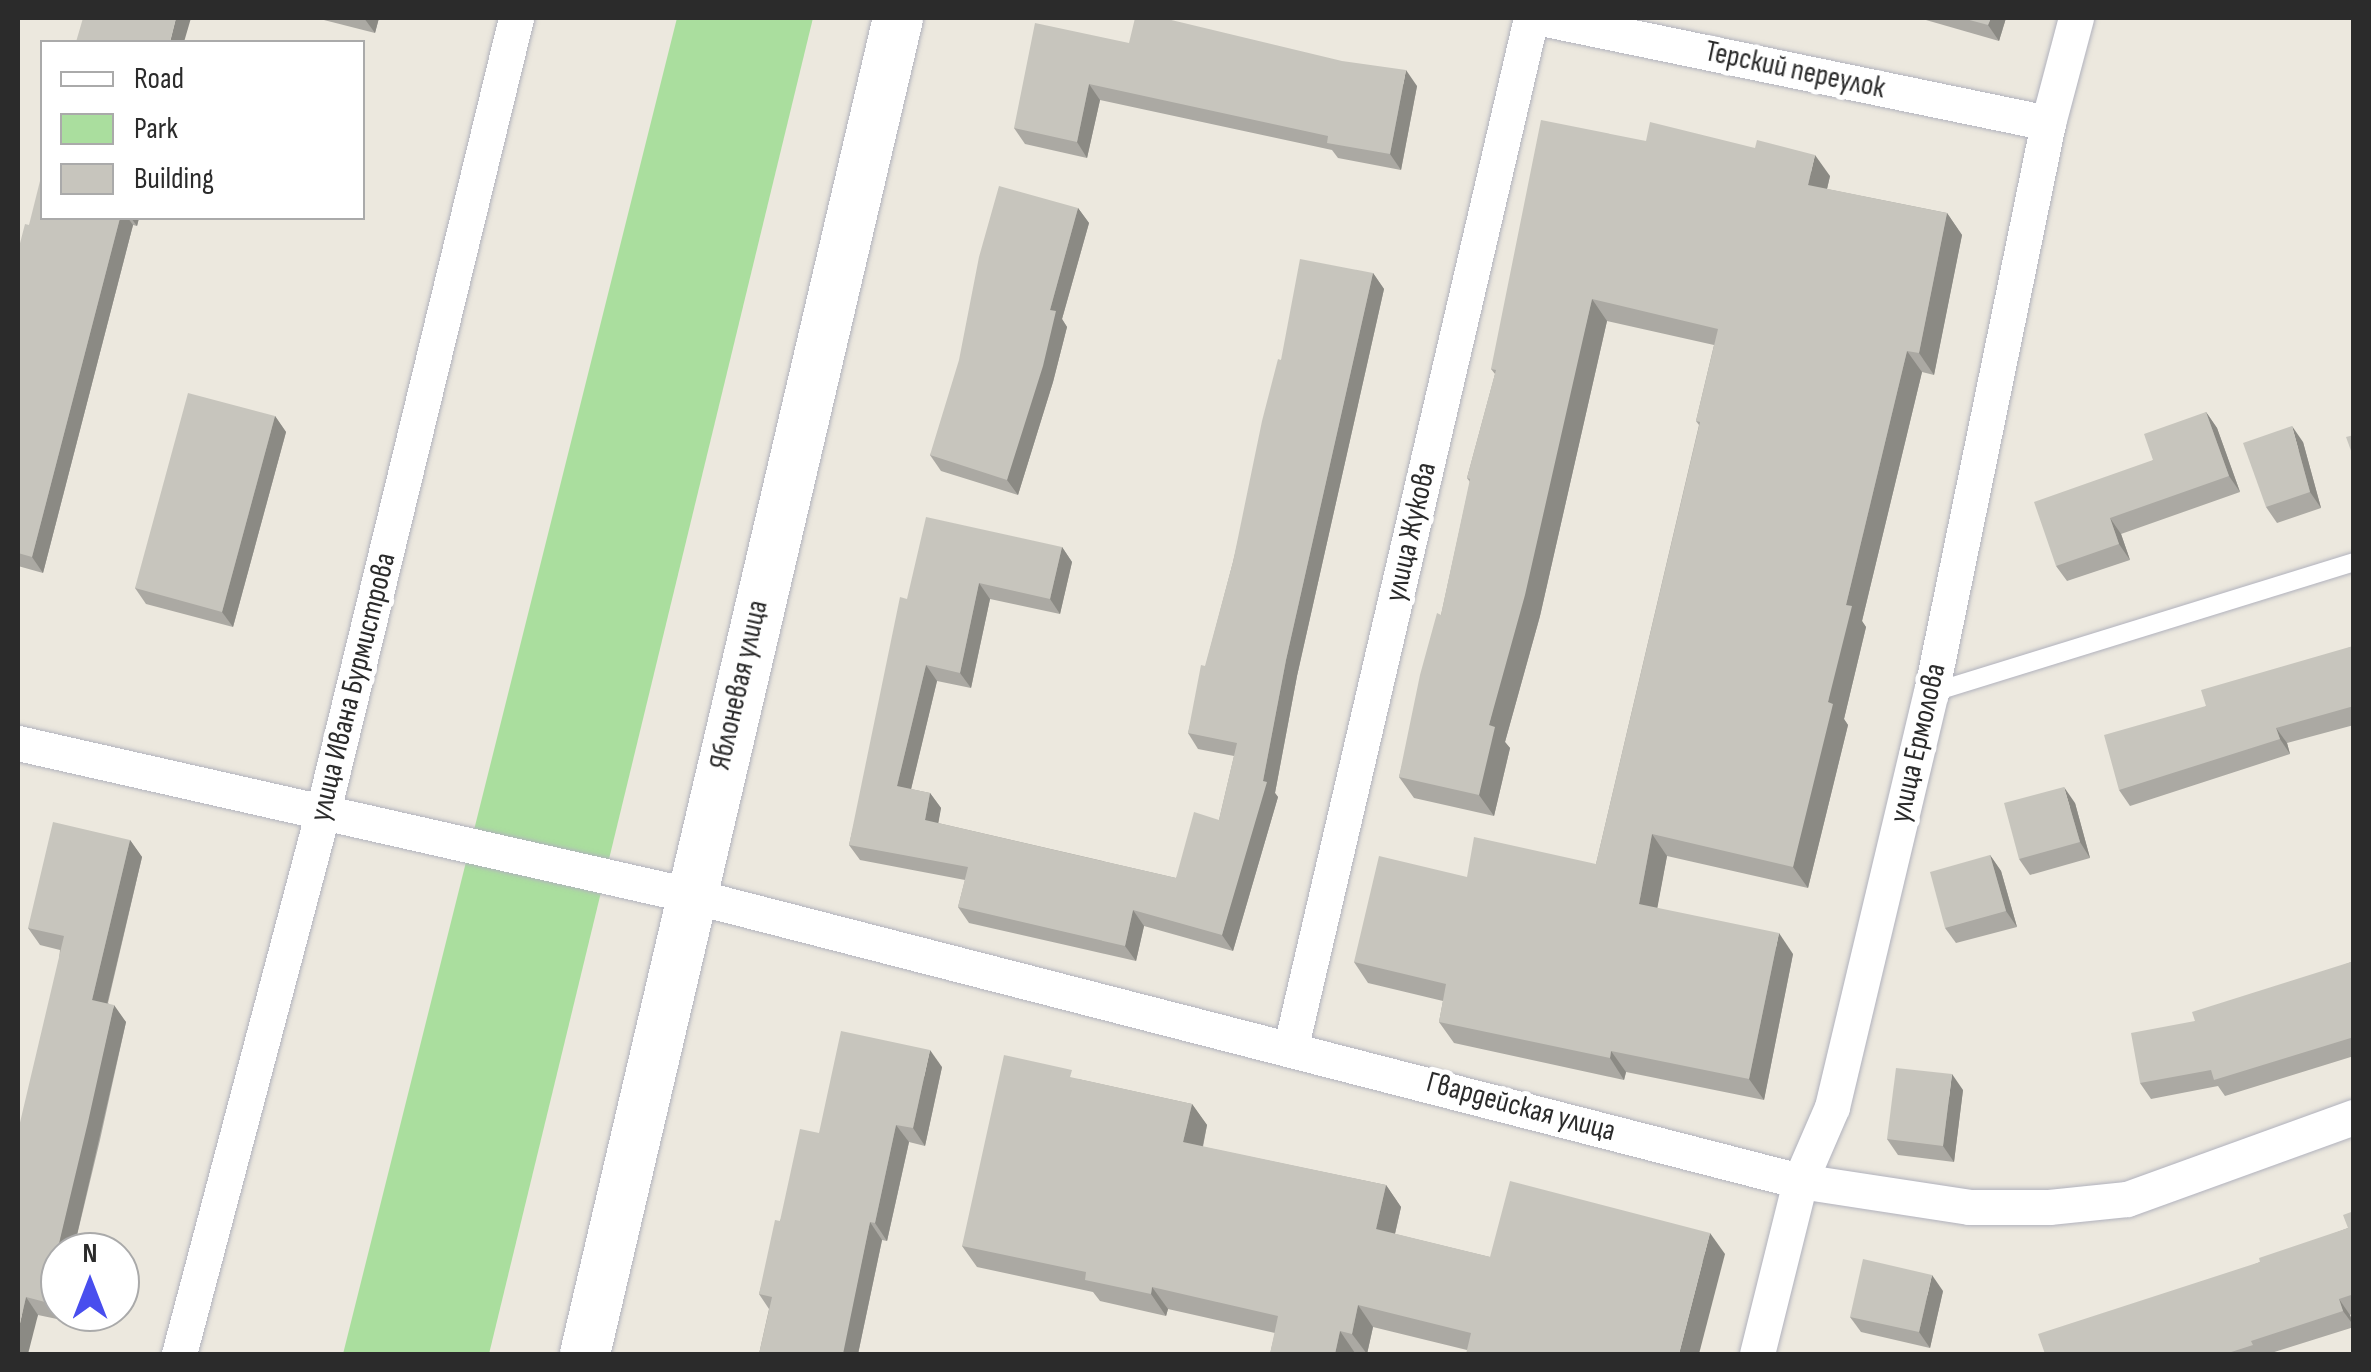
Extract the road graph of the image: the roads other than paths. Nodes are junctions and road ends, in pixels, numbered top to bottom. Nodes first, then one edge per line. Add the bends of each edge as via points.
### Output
1 (516, 18) edge
2 (898, 18) edge
3 (1531, 18) edge
4 (1541, 18) edge
5 (2076, 18) edge
6 (2048, 123) junction
7 (2354, 562) edge
8 (1931, 693) junction
9 (18, 742) edge
10 (323, 812) junction
11 (689, 895) junction
12 (1291, 1046) junction
13 (2354, 1118) edge
14 (1800, 1181) junction
15 (179, 1354) edge
16 (585, 1354) edge
17 (1757, 1354) edge

1 - 10 street, улица Ивана Бурмистрова
2 - 11 street, Яблоневая улица
3 - 12 street, улица Жукова
4 - 6 street, Терский переулок
5 - 6 street, улица Ермолова
6 - 8 street, улица Ермолова
7 - 8 lane
8 - 14 street, улица Ермолова via 1832,1107
9 - 10 street, Гвардейская улица
10 - 11 street, Гвардейская улица
10 - 15 street, улица Ивана Бурмистрова
11 - 12 street, Гвардейская улица
11 - 16 street, Яблоневая улица
12 - 14 street, Гвардейская улица
13 - 14 street, Гвардейская улица via 2127,1199 1969,1206
14 - 17 street, улица Ермолова

